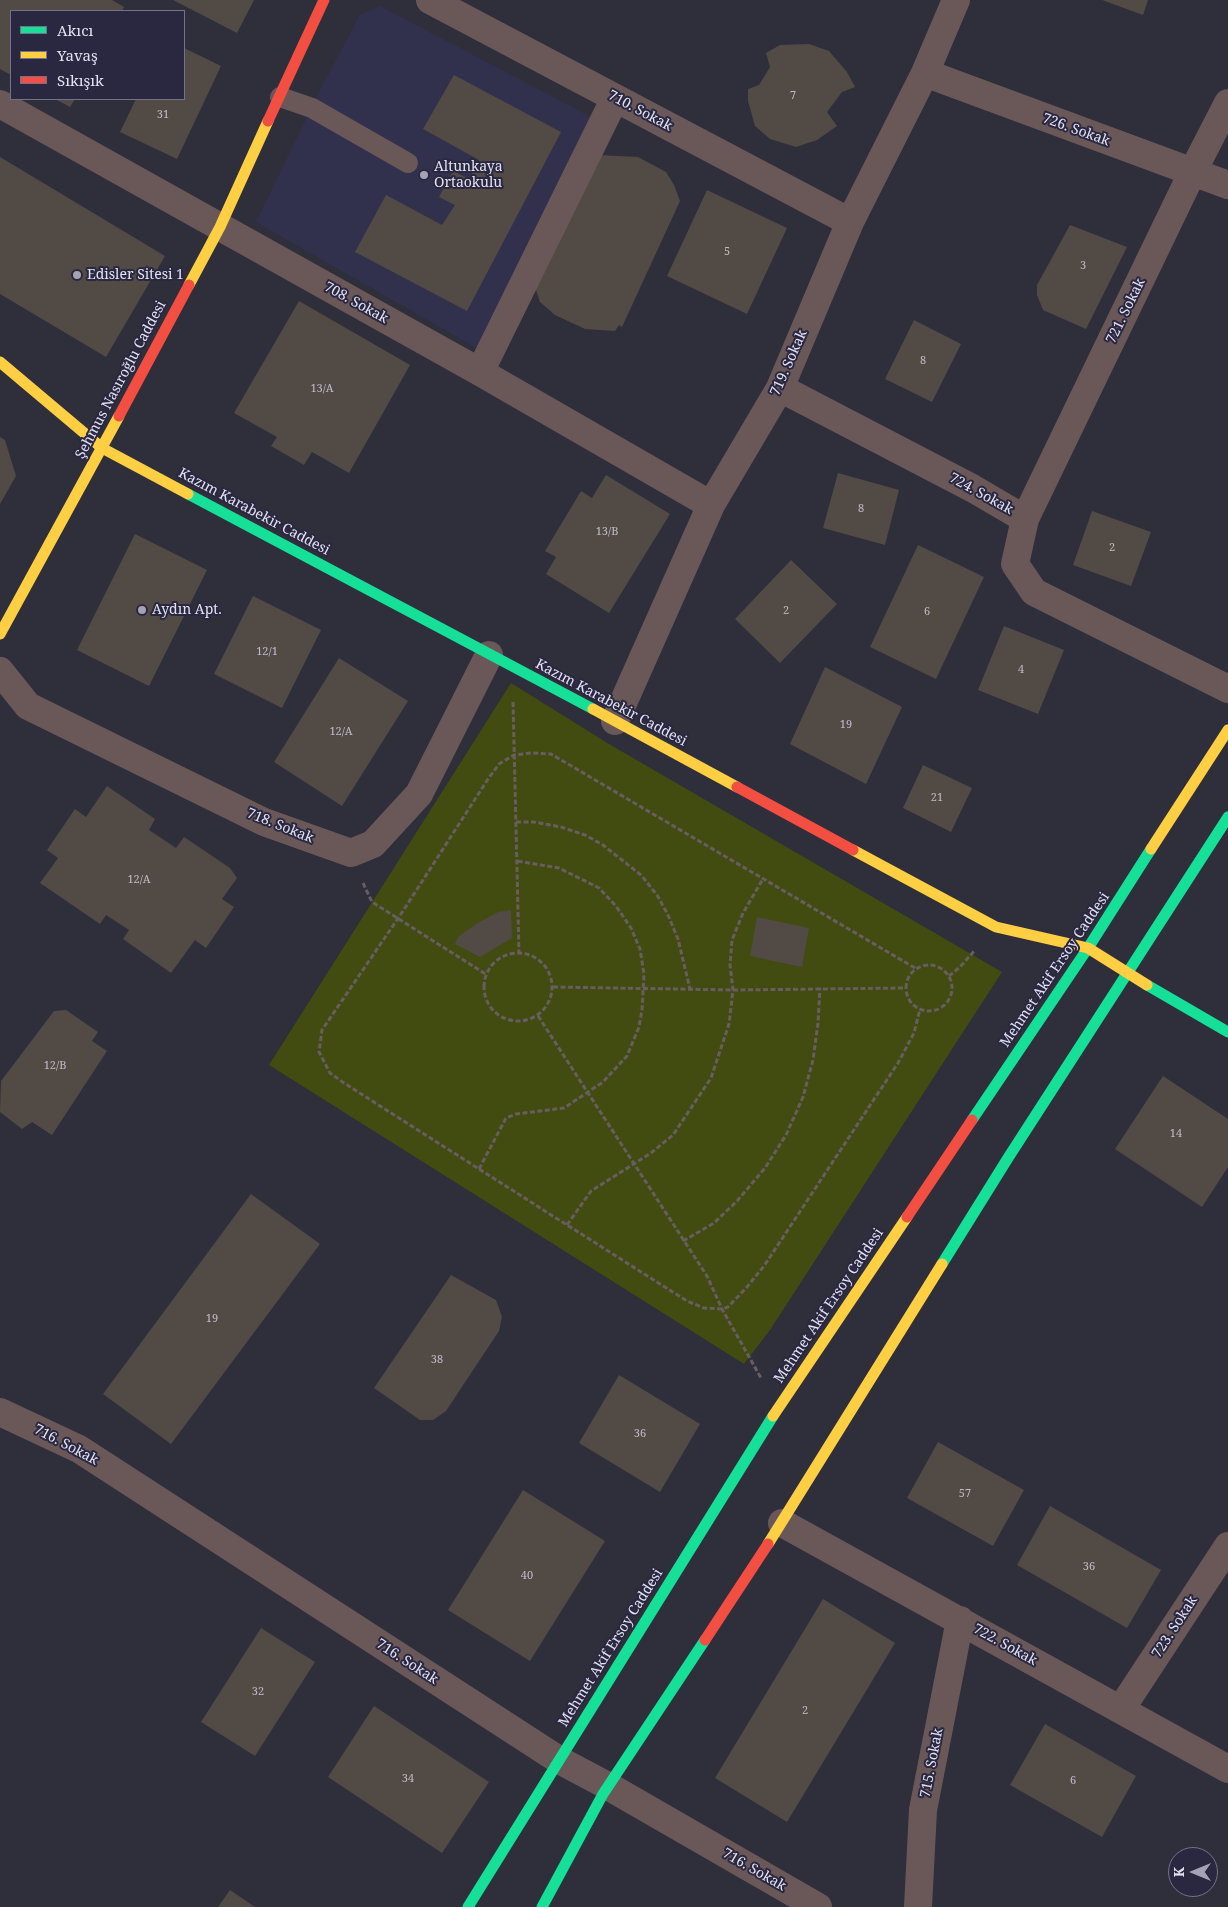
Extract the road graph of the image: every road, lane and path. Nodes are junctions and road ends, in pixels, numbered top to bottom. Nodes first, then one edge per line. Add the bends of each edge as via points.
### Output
1 (324, 0) edge
2 (430, 0) edge
3 (956, 0) edge
4 (925, 73) junction
5 (280, 97) junction
6 (615, 98) junction
7 (1228, 103) edge
8 (0, 104) edge
9 (408, 163) dead end
10 (1192, 173) junction
11 (1228, 185) edge
12 (850, 222) junction
13 (220, 227) junction
14 (0, 362) edge
15 (480, 372) junction
16 (780, 388) junction
17 (102, 448) junction
18 (711, 505) junction
19 (1025, 519) junction
20 (0, 634) edge
21 (501, 661) junction
22 (0, 671) edge
23 (1228, 689) edge
24 (615, 721) junction
25 (1228, 730) edge
26 (514, 755) junction
27 (1228, 817) edge
28 (516, 822) junction
29 (351, 853) junction
30 (517, 861) junction
31 (763, 879) junction
32 (398, 918) junction
33 (1088, 948) junction
34 (519, 953) junction
35 (916, 968) junction
36 (1128, 974) junction
37 (486, 975) junction
38 (553, 987) junction
39 (644, 988) junction
40 (820, 988) junction
41 (905, 988) junction
42 (690, 989) junction
43 (733, 990) junction
44 (920, 1009) junction
45 (538, 1016) junction
46 (1228, 1032) edge
47 (588, 1093) junction
48 (635, 1164) junction
49 (478, 1169) junction
50 (567, 1225) junction
51 (683, 1241) junction
52 (722, 1309) junction
53 (0, 1412) edge
54 (774, 1414) junction
55 (782, 1523) junction
56 (1228, 1546) edge
57 (960, 1620) junction
58 (1121, 1709) junction
59 (559, 1760) junction
60 (1228, 1769) edge
61 (608, 1786) junction
62 (468, 1907) edge
63 (542, 1907) edge
64 (818, 1907) edge
65 (918, 1907) edge

1 - 5 street, Şehmus Nasıroğlu Caddesi
2 - 6 street, 710. Sokak
3 - 4 street, 719. Sokak
4 - 10 street, 726. Sokak
4 - 12 street, 719. Sokak
5 - 9 lane via 312,108
5 - 13 street, Şehmus Nasıroğlu Caddesi
6 - 12 street, 710. Sokak
6 - 15 street
7 - 10 street, 721. Sokak
8 - 13 street, 708. Sokak
10 - 11 street, 726. Sokak
10 - 19 street, 721. Sokak
12 - 16 street, 719. Sokak
13 - 15 street, 708. Sokak
13 - 17 street, Şehmus Nasıroğlu Caddesi
14 - 17 street, Kazım Karabekir Caddesi
15 - 18 street, 708. Sokak
16 - 18 street, 719. Sokak
16 - 19 street, 724. Sokak
17 - 20 street, Şehmus Nasıroğlu Caddesi
17 - 21 street, Kazım Karabekir Caddesi
18 - 24 street, 719. Sokak
19 - 23 street, 724. Sokak via 1015,564 1034,592
21 - 24 street, Kazım Karabekir Caddesi
21 - 26 path
21 - 29 street via 419,794 373,844
22 - 29 street, 718. Sokak via 28,706 264,822
24 - 33 street, Kazım Karabekir Caddesi via 996,927
25 - 33 street, Mehmet Akif Ersoy Caddesi
26 - 28 path
26 - 31 path via 551,754
26 - 32 path via 499,764 488,779
27 - 36 street
28 - 30 path
28 - 42 path via 562,827 585,835 641,875 668,915 678,939
29 - 32 path via 372,902
30 - 34 path
30 - 39 path via 559,868 599,888 616,906 634,935 640,949
31 - 35 path
31 - 43 path via 732,940
32 - 37 path
32 - 49 path via 322,1030 319,1052 330,1073
33 - 36 street, Kazım Karabekir Caddesi
33 - 54 street, Mehmet Akif Ersoy Caddesi
34 - 37 path via 504,956
34 - 38 path via 537,958 546,966
35 - 41 path via 906,980
35 - 44 path via 937,966 944,970 952,983 945,1005 930,1011
36 - 46 street, Kazım Karabekir Caddesi
36 - 55 street via 1008,1158
37 - 45 path via 484,993 495,1013 516,1022
38 - 39 path
38 - 45 path via 549,1003
39 - 42 path
39 - 47 path via 639,1027 627,1056
40 - 41 path
40 - 43 path
40 - 51 path via 813,1060 803,1098 786,1135 765,1168 737,1200 714,1223
41 - 44 path via 910,1002
42 - 43 path
43 - 48 path via 729,1024 711,1078 673,1135
44 - 52 path via 914,1033 898,1063 764,1266 728,1307
45 - 47 path
47 - 48 path
47 - 49 path via 564,1108 506,1118
48 - 50 path via 591,1191
48 - 51 path
49 - 50 path
50 - 52 path via 687,1301 704,1308
51 - 52 path via 707,1276
52 - 54 path via 760,1376
53 - 59 street, 716. Sokak via 79,1449
54 - 59 street, Mehmet Akif Ersoy Caddesi
55 - 57 street, 722. Sokak
55 - 61 street
56 - 58 street, 723. Sokak
57 - 58 street, 722. Sokak
57 - 65 street, 715. Sokak via 924,1810
58 - 60 street, 722. Sokak
59 - 61 street, 716. Sokak
59 - 62 street, Mehmet Akif Ersoy Caddesi
61 - 63 street
61 - 64 street, 716. Sokak

